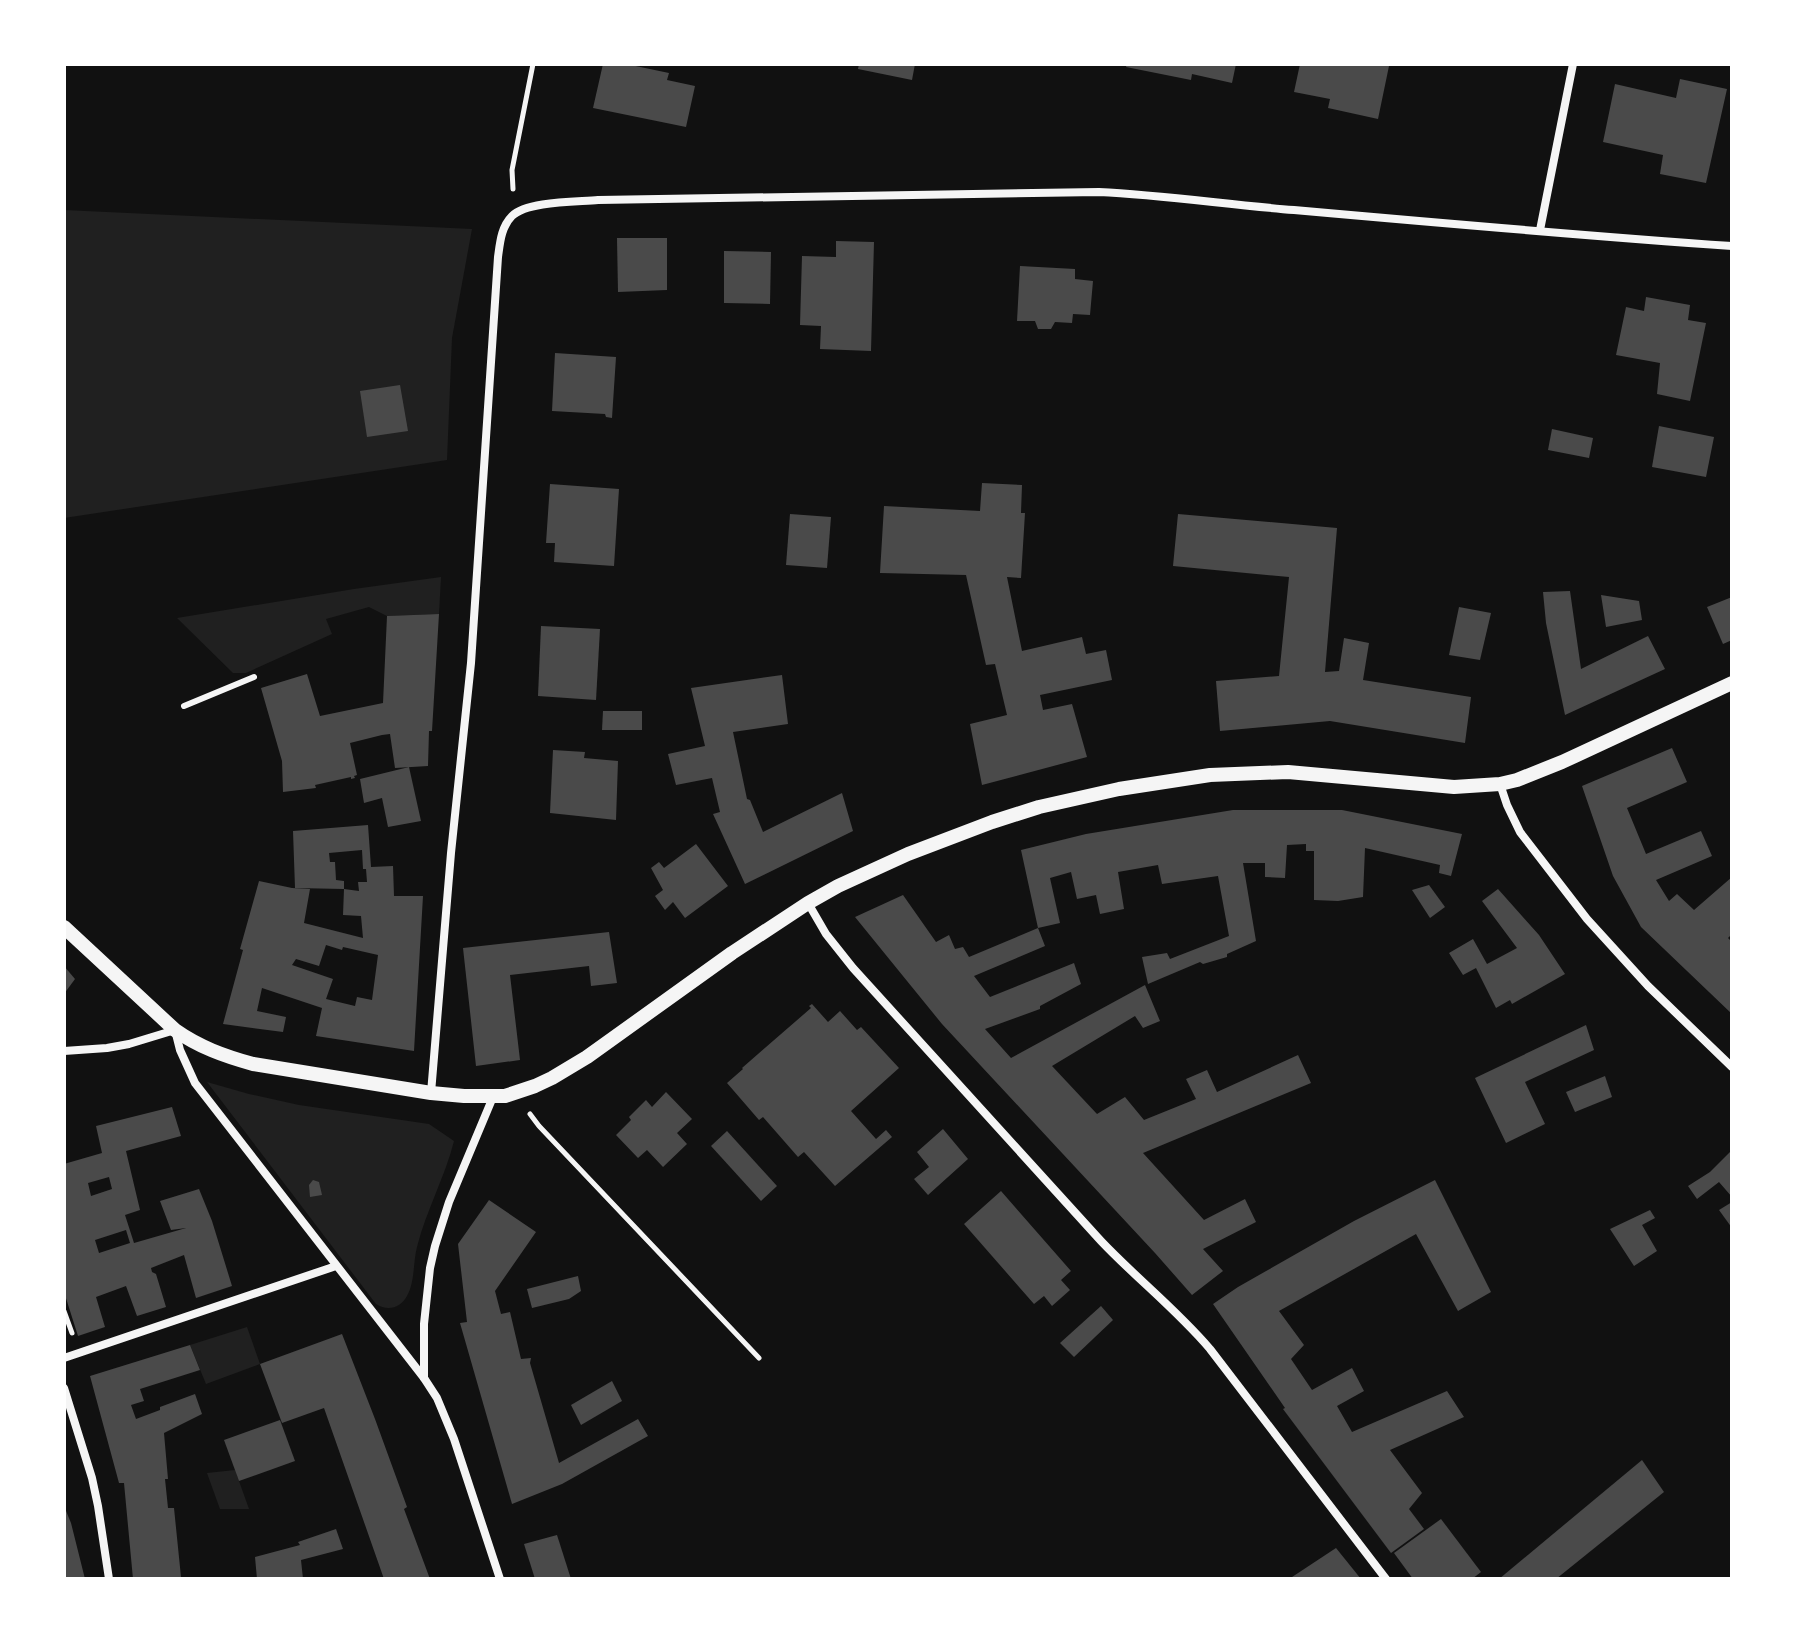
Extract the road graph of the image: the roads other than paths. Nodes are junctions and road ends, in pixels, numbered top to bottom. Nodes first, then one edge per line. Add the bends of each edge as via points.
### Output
1 (1573, 64) edge
2 (1540, 230) junction
3 (1732, 246) edge
4 (254, 677) dead end
5 (1732, 683) edge
6 (184, 706) dead end
7 (1500, 784) junction
8 (808, 903) junction
9 (64, 927) edge
10 (175, 1030) junction
11 (64, 1051) edge
12 (1732, 1067) edge
13 (431, 1093) junction
14 (493, 1097) junction
15 (336, 1266) junction
16 (64, 1358) edge
17 (424, 1378) junction
18 (64, 1388) edge
19 (109, 1579) edge
20 (500, 1579) edge
21 (1386, 1579) edge

1 - 2 street
2 - 3 street
2 - 13 street via 1099,192 598,200 513,214 500,237 498,257 471,663
4 - 6 lane
5 - 7 street via 1562,762
7 - 8 street via 1454,787 1288,772 1148,784 1039,807 952,836
7 - 12 street via 1520,832 1587,919
8 - 14 street via 587,1057 552,1078
8 - 21 street via 864,980 1101,1241 1210,1349
9 - 10 street
10 - 11 street via 129,1044
10 - 13 street via 207,1049 253,1064
10 - 15 street via 195,1083
13 - 14 street
14 - 17 street via 437,1239 424,1324
15 - 16 street
15 - 17 street
17 - 20 street via 454,1439
18 - 19 street via 95,1492

